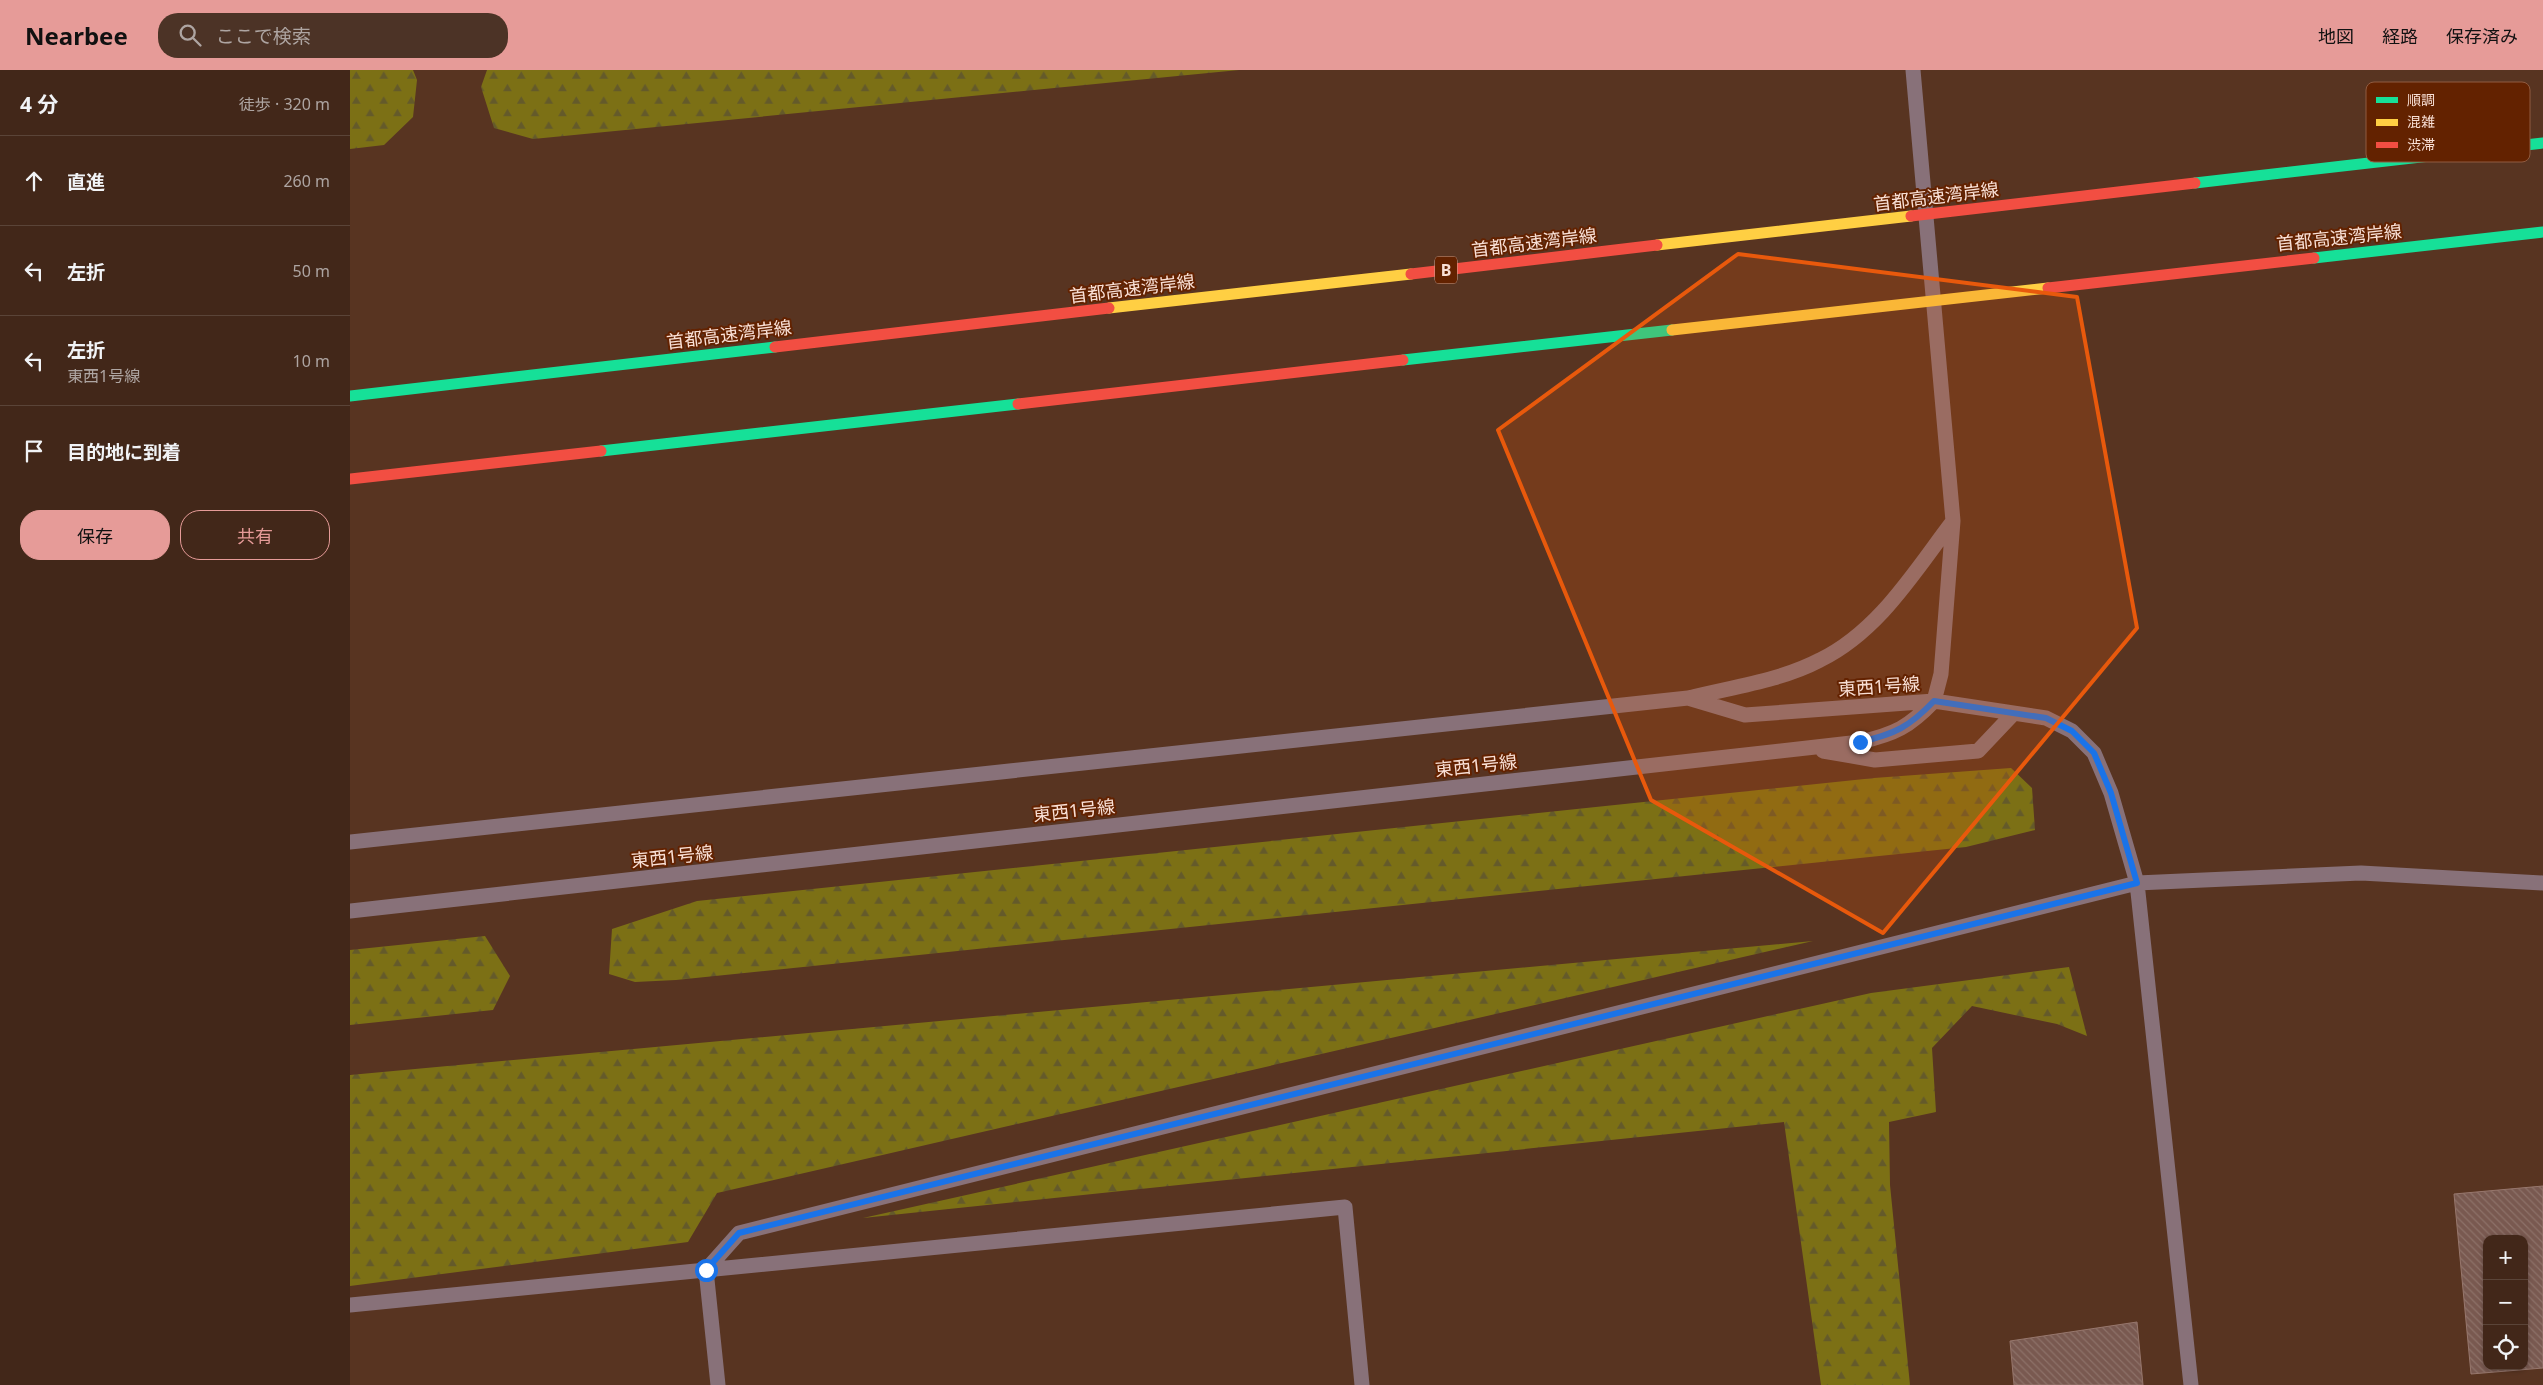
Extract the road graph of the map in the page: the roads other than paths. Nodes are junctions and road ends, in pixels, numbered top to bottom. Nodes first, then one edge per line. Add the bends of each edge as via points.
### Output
1 (1913, 70) edge
2 (2543, 143) edge
3 (2530, 144) edge
4 (2378, 162) edge
5 (2543, 232) edge
6 (350, 396) edge
7 (350, 479) edge
8 (1953, 522) junction
9 (1688, 698) junction
10 (1934, 701) junction
11 (2013, 714) junction
12 (1802, 747) junction
13 (350, 842) edge
14 (2137, 883) junction
15 (2543, 883) edge
16 (350, 911) edge
17 (706, 1270) junction
18 (350, 1306) edge
19 (718, 1385) edge
20 (1362, 1385) edge
21 (2190, 1385) edge

1 - 8 lane
2 - 3 highway, 首都高速湾岸線 / B, bridge
4 - 6 highway, 首都高速湾岸線 / B, bridge
5 - 7 highway, 首都高速湾岸線, bridge
8 - 9 lane via 1884,612 1828,656 1778,676
8 - 10 lane via 1941,674
9 - 10 lane, 東西1号線 via 1744,715
9 - 13 lane, 東西1号線
10 - 11 lane
10 - 12 lane, 東西1号線 via 1917,719 1891,734 1860,742
11 - 12 lane via 1978,751 1875,760
11 - 14 lane via 2046,718 2063,726 2094,753 2111,793
12 - 16 lane, 東西1号線
14 - 15 lane via 2362,873
14 - 17 lane via 739,1233
14 - 21 lane
17 - 18 lane
17 - 19 lane
17 - 20 lane via 1345,1207

